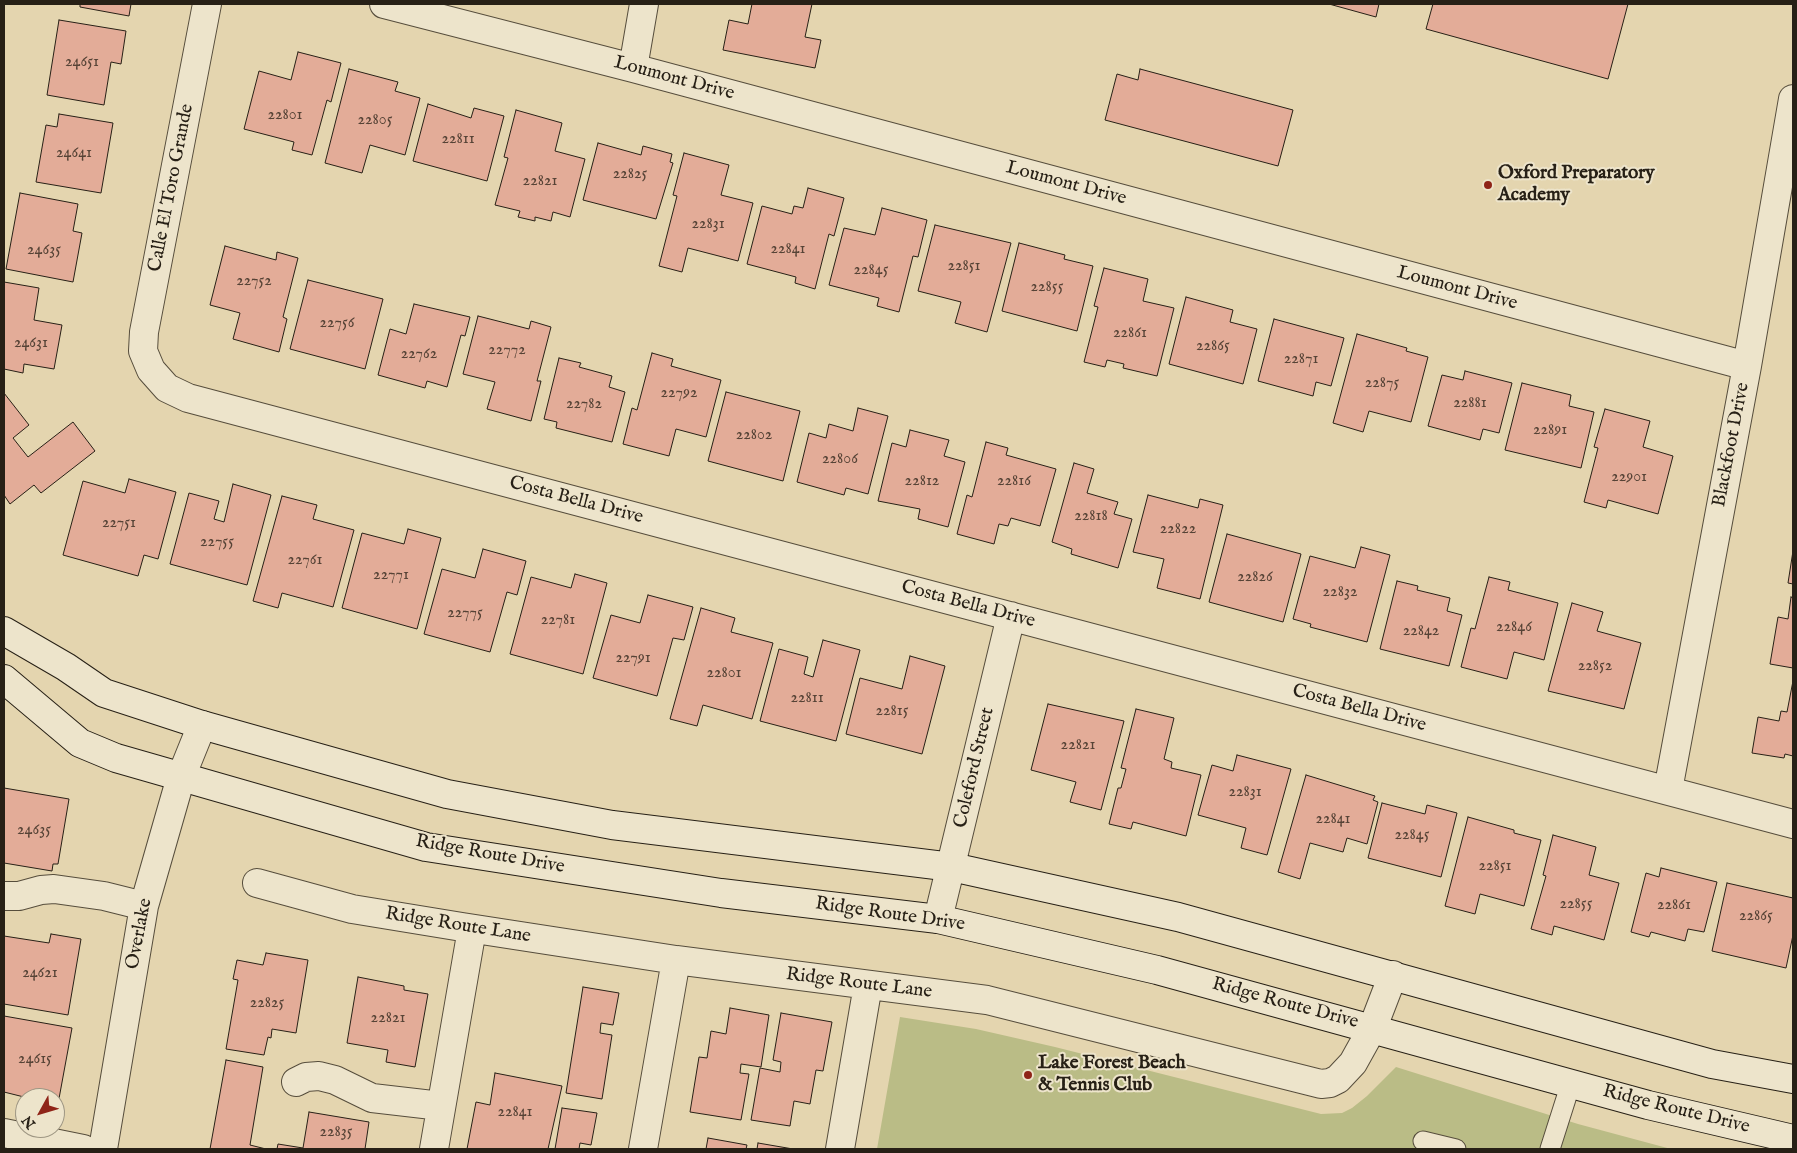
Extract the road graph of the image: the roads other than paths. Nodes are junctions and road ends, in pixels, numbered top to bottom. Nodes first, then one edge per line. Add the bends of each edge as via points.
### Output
1 (207, 4) edge
2 (384, 4) edge
3 (644, 4) edge
4 (633, 68) junction
5 (1793, 99) edge
6 (1747, 366) junction
7 (151, 370) joint
8 (1011, 616) junction
9 (4, 631) edge
10 (4, 679) edge
11 (202, 725) junction
12 (181, 777) junction
13 (1668, 790) junction
14 (1793, 824) edge
15 (952, 867) junction
16 (256, 883) dead end
17 (4, 896) edge
18 (144, 906) junction
19 (938, 919) junction
20 (472, 929) junction
21 (676, 960) junction
22 (1393, 975) junction
23 (868, 985) junction
24 (1373, 1027) junction
25 (1793, 1078) edge
26 (296, 1082) dead end
27 (1571, 1083) junction
28 (441, 1106) junction
29 (4, 1133) edge
30 (1793, 1139) edge
31 (1423, 1141) dead end
32 (83, 1149) edge
33 (102, 1149) edge
34 (434, 1149) edge
35 (643, 1149) edge
36 (840, 1149) edge
37 (1456, 1149) edge
38 (1550, 1149) edge

1 - 7 street, Calle El Toro Grande via 144,332 143,351
2 - 4 street, Loumont Drive
3 - 4 street
4 - 6 street, Loumont Drive
5 - 6 street, Blackfoot Drive
6 - 13 street, Blackfoot Drive
7 - 8 street, Costa Bella Drive via 167,388 188,398
8 - 13 street, Costa Bella Drive
8 - 15 street, Coleford Street
9 - 11 street via 104,693
10 - 12 street, Ridge Route Drive via 80,743 116,758
11 - 12 street, Overlake
11 - 15 street via 447,794 612,825
12 - 18 street, Overlake
12 - 19 street, Ridge Route Drive via 426,847 722,893
13 - 14 street, Costa Bella Drive
15 - 19 street, Coleford Street
15 - 22 street via 1178,917
16 - 20 street, Ridge Route Lane via 352,909
17 - 18 street via 54,889
18 - 33 street, Overlake
19 - 24 street, Ridge Route Drive via 1157,970
20 - 21 street, Ridge Route Lane
20 - 28 street
21 - 23 street, Ridge Route Lane
21 - 35 street
22 - 24 street, Ridge Route Lane
22 - 25 street via 1712,1064
23 - 24 street, Ridge Route Lane via 986,1000 1321,1084 1330,1083 1345,1073
23 - 36 street
24 - 27 street, Ridge Route Drive
26 - 28 street via 319,1076 372,1098
27 - 30 street, Ridge Route Drive
27 - 38 lane
28 - 34 street
29 - 32 street
31 - 37 lane

